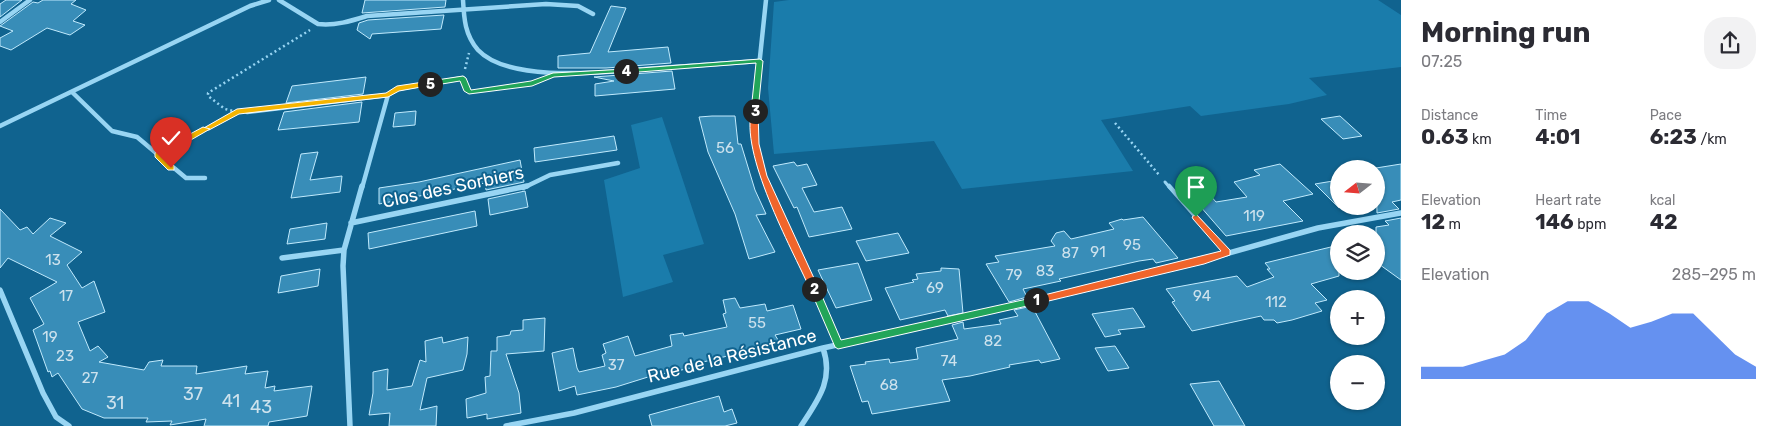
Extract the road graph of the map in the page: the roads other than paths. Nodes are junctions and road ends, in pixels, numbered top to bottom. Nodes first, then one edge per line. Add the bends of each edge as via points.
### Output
1 (30, 0) edge
2 (269, 0) edge
3 (279, 0) edge
4 (463, 0) edge
5 (766, 0) edge
6 (462, 10) junction
7 (593, 14) dead end
8 (0, 22) edge
9 (760, 61) junction
10 (463, 78) road end
11 (72, 92) junction
12 (388, 95) junction
13 (248, 112) road end
14 (0, 126) edge
15 (618, 163) dead end
16 (205, 178) dead end
17 (1165, 182) road end
18 (1401, 213) edge
19 (351, 223) junction
20 (344, 250) junction
21 (1227, 252) junction
22 (282, 258) dead end
23 (0, 290) edge
24 (838, 345) junction
25 (823, 348) junction
26 (69, 426) edge
27 (350, 426) edge
28 (506, 426) edge
29 (801, 426) edge

1 - 8 street
2 - 11 street via 250,6
3 - 6 street via 318,24 342,24 367,16
4 - 6 street
5 - 9 street
6 - 7 street via 546,4 583,7
6 - 9 street via 466,32 472,43 488,57 523,71 553,75
9 - 24 street via 755,144 763,176
10 - 12 street via 397,89
11 - 14 street
11 - 16 street via 112,131 137,137 186,178
12 - 13 street
12 - 19 street
15 - 19 street, Clos des Sorbiers via 566,171 526,187
17 - 21 lane
18 - 21 street, Rue de la Résistance via 1318,228
19 - 20 street
20 - 22 street
20 - 27 street
21 - 24 street, Rue de la Résistance via 967,317
23 - 26 street via 43,392 56,417
24 - 25 street, Rue de la Résistance
25 - 28 street, Rue de la Résistance via 574,413
25 - 29 street via 828,368 824,384

